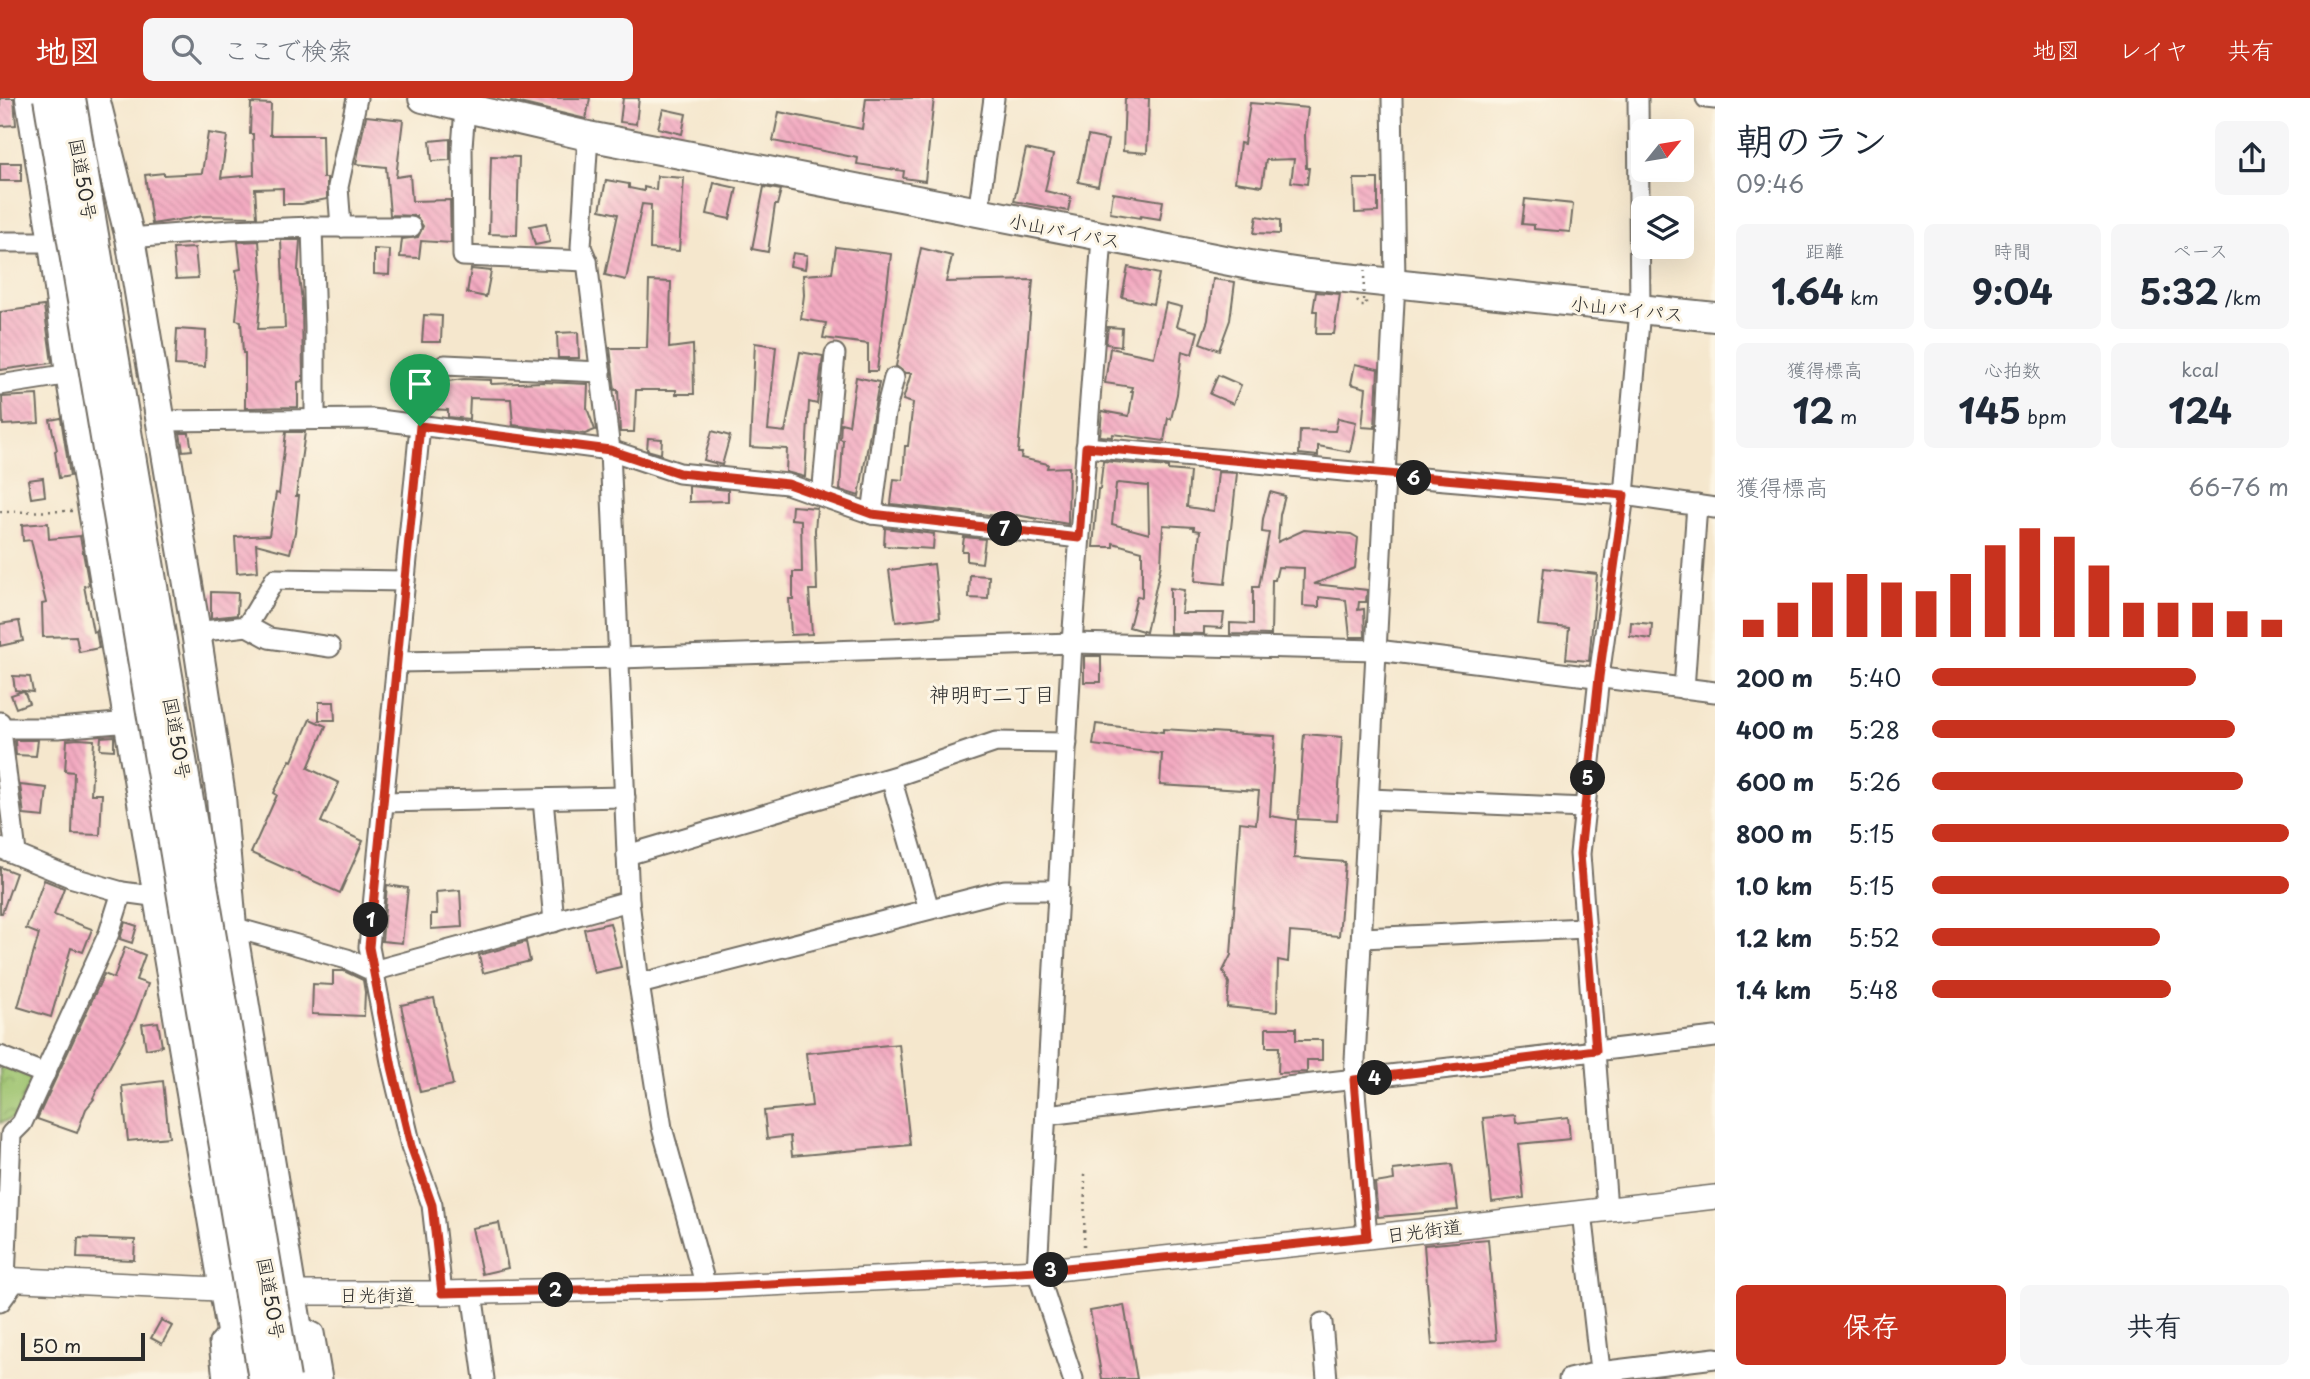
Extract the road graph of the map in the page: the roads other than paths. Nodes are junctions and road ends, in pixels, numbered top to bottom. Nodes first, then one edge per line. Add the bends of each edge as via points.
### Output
1 (30, 98) edge
2 (48, 98) edge
3 (71, 98) edge
4 (95, 98) edge
5 (357, 98) edge
6 (423, 98) edge
7 (994, 98) edge
8 (1392, 98) edge
9 (1639, 98) edge
10 (1706, 98) edge
11 (1715, 99) edge
12 (475, 107) edge
13 (588, 136) junction
14 (978, 213) junction
15 (411, 227) dead end
16 (312, 228) junction
17 (341, 228) junction
18 (130, 238) junction
19 (1102, 238) junction
20 (53, 242) junction
21 (0, 243) edge
22 (587, 261) junction
23 (1395, 282) junction
24 (1640, 310) junction
25 (1715, 317) edge
26 (835, 354) dead end
27 (445, 365) dead end
28 (601, 372) junction
29 (70, 374) junction
30 (894, 378) dead end
31 (0, 385) edge
32 (315, 419) junction
33 (160, 421) junction
34 (420, 426) junction
35 (1086, 447) junction
36 (610, 450) junction
37 (1386, 475) junction
38 (1624, 495) junction
39 (822, 496) junction
40 (1706, 506) edge
41 (872, 514) junction
42 (1079, 538) junction
43 (405, 581) junction
44 (247, 626) junction
45 (195, 632) junction
46 (1072, 643) junction
47 (330, 646) dead end
48 (1377, 650) junction
49 (620, 658) junction
50 (398, 662) junction
51 (1599, 677) junction
52 (1684, 688) junction
53 (1715, 692) edge
54 (130, 722) junction
55 (1, 725) edge
56 (1067, 743) junction
57 (891, 778) junction
58 (625, 797) junction
59 (543, 799) junction
60 (1369, 799) junction
61 (383, 802) junction
62 (1585, 808) junction
63 (8, 851) edge
64 (627, 855) junction
65 (1059, 890) junction
66 (122, 892) junction
67 (159, 897) junction
68 (629, 901) junction
69 (929, 909) junction
70 (554, 922) junction
71 (232, 927) junction
72 (1586, 928) junction
73 (1362, 938) junction
74 (373, 971) junction
75 (639, 984) junction
76 (1715, 1037) edge
77 (1596, 1050) junction
78 (0, 1056) edge
79 (45, 1074) junction
80 (1354, 1080) junction
81 (1046, 1115) junction
82 (6, 1133) edge
83 (1715, 1197) edge
84 (1607, 1209) junction
85 (1582, 1212) junction
86 (1367, 1237) junction
87 (1037, 1271) junction
88 (5, 1285) edge
89 (706, 1287) junction
90 (223, 1289) junction
91 (472, 1292) junction
92 (442, 1293) junction
93 (291, 1294) junction
94 (1322, 1323) dead end
95 (296, 1324) junction
96 (230, 1329) junction
97 (1715, 1358) edge
98 (1600, 1375) edge
99 (223, 1379) edge
100 (239, 1379) edge
101 (262, 1379) edge
102 (286, 1379) edge
103 (306, 1379) edge
104 (322, 1379) edge
105 (484, 1379) edge
106 (1073, 1379) edge
107 (1327, 1379) edge
108 (1569, 1379) edge

1 - 20 highway
2 - 101 highway, 国道50号, bridge
3 - 102 highway, 国道50号, bridge
4 - 18 highway
5 - 17 street via 338,187
6 - 12 highway, 小山バイパス
7 - 14 street
8 - 23 street
9 - 24 street
10 - 11 street
12 - 13 highway, 小山バイパス
12 - 22 street via 462,147 463,256
13 - 14 highway, 小山バイパス
13 - 22 street via 581,247
14 - 19 highway, 小山バイパス
15 - 17 street
16 - 17 street
16 - 18 street
16 - 32 street
18 - 33 highway
19 - 23 highway, 小山バイパス via 1255,266
19 - 35 street
20 - 21 street
20 - 29 highway
22 - 28 street
23 - 24 highway, 小山バイパス
23 - 37 street
24 - 25 highway, 小山バイパス
24 - 38 street
26 - 39 street
27 - 28 street
28 - 36 street
29 - 31 street
29 - 54 highway
30 - 41 street
32 - 33 street
32 - 34 street via 372,419
33 - 45 highway
34 - 36 street
34 - 43 street
35 - 37 street
35 - 42 street
36 - 39 street via 679,473 788,484
36 - 49 street
37 - 38 street
37 - 48 street
38 - 40 street
38 - 51 street
39 - 41 street
40 - 52 street
41 - 42 street
42 - 46 street
43 - 44 street via 275,579
43 - 50 street
44 - 45 street
44 - 47 street via 269,638
45 - 71 highway via 220,797
46 - 48 street
46 - 49 street
46 - 56 street
48 - 51 street
48 - 60 street
49 - 50 street
49 - 58 street
50 - 61 street
51 - 52 street
51 - 62 street
52 - 53 street
54 - 55 street via 58,728
54 - 67 highway
55 - 63 street
56 - 57 street via 996,742
56 - 65 street
57 - 64 street
57 - 69 street
58 - 59 street
58 - 64 street
59 - 61 street
59 - 70 street
60 - 62 street
60 - 73 street
61 - 74 street via 369,947
62 - 72 street via 1580,854
63 - 66 street
64 - 68 street
65 - 69 street via 1005,890
65 - 81 street
66 - 67 street
66 - 79 street via 109,933
67 - 90 highway
68 - 70 street
68 - 75 street
69 - 75 street
70 - 74 street
71 - 74 street via 347,959
71 - 93 highway
72 - 73 street
72 - 77 street
73 - 80 street
74 - 92 street via 411,1146 432,1205
75 - 89 street via 662,1128
76 - 77 street
77 - 80 street
77 - 84 street
78 - 79 street
79 - 82 street via 22,1123
80 - 81 street
80 - 86 street
81 - 87 street
82 - 88 street
83 - 84 main road, 日光街道
84 - 85 main road, 日光街道
85 - 86 main road, 日光街道
85 - 98 street
86 - 87 main road, 日光街道
87 - 89 main road, 日光街道
87 - 106 street
88 - 90 main road, 日光街道
89 - 91 main road, 日光街道
90 - 93 main road, 日光街道
90 - 96 highway
91 - 92 main road, 日光街道
91 - 105 street
92 - 93 main road, 日光街道
93 - 95 highway
94 - 107 street
95 - 103 highway
95 - 104 street via 314,1333
96 - 99 street via 219,1343
96 - 100 highway
97 - 98 street
98 - 108 street

